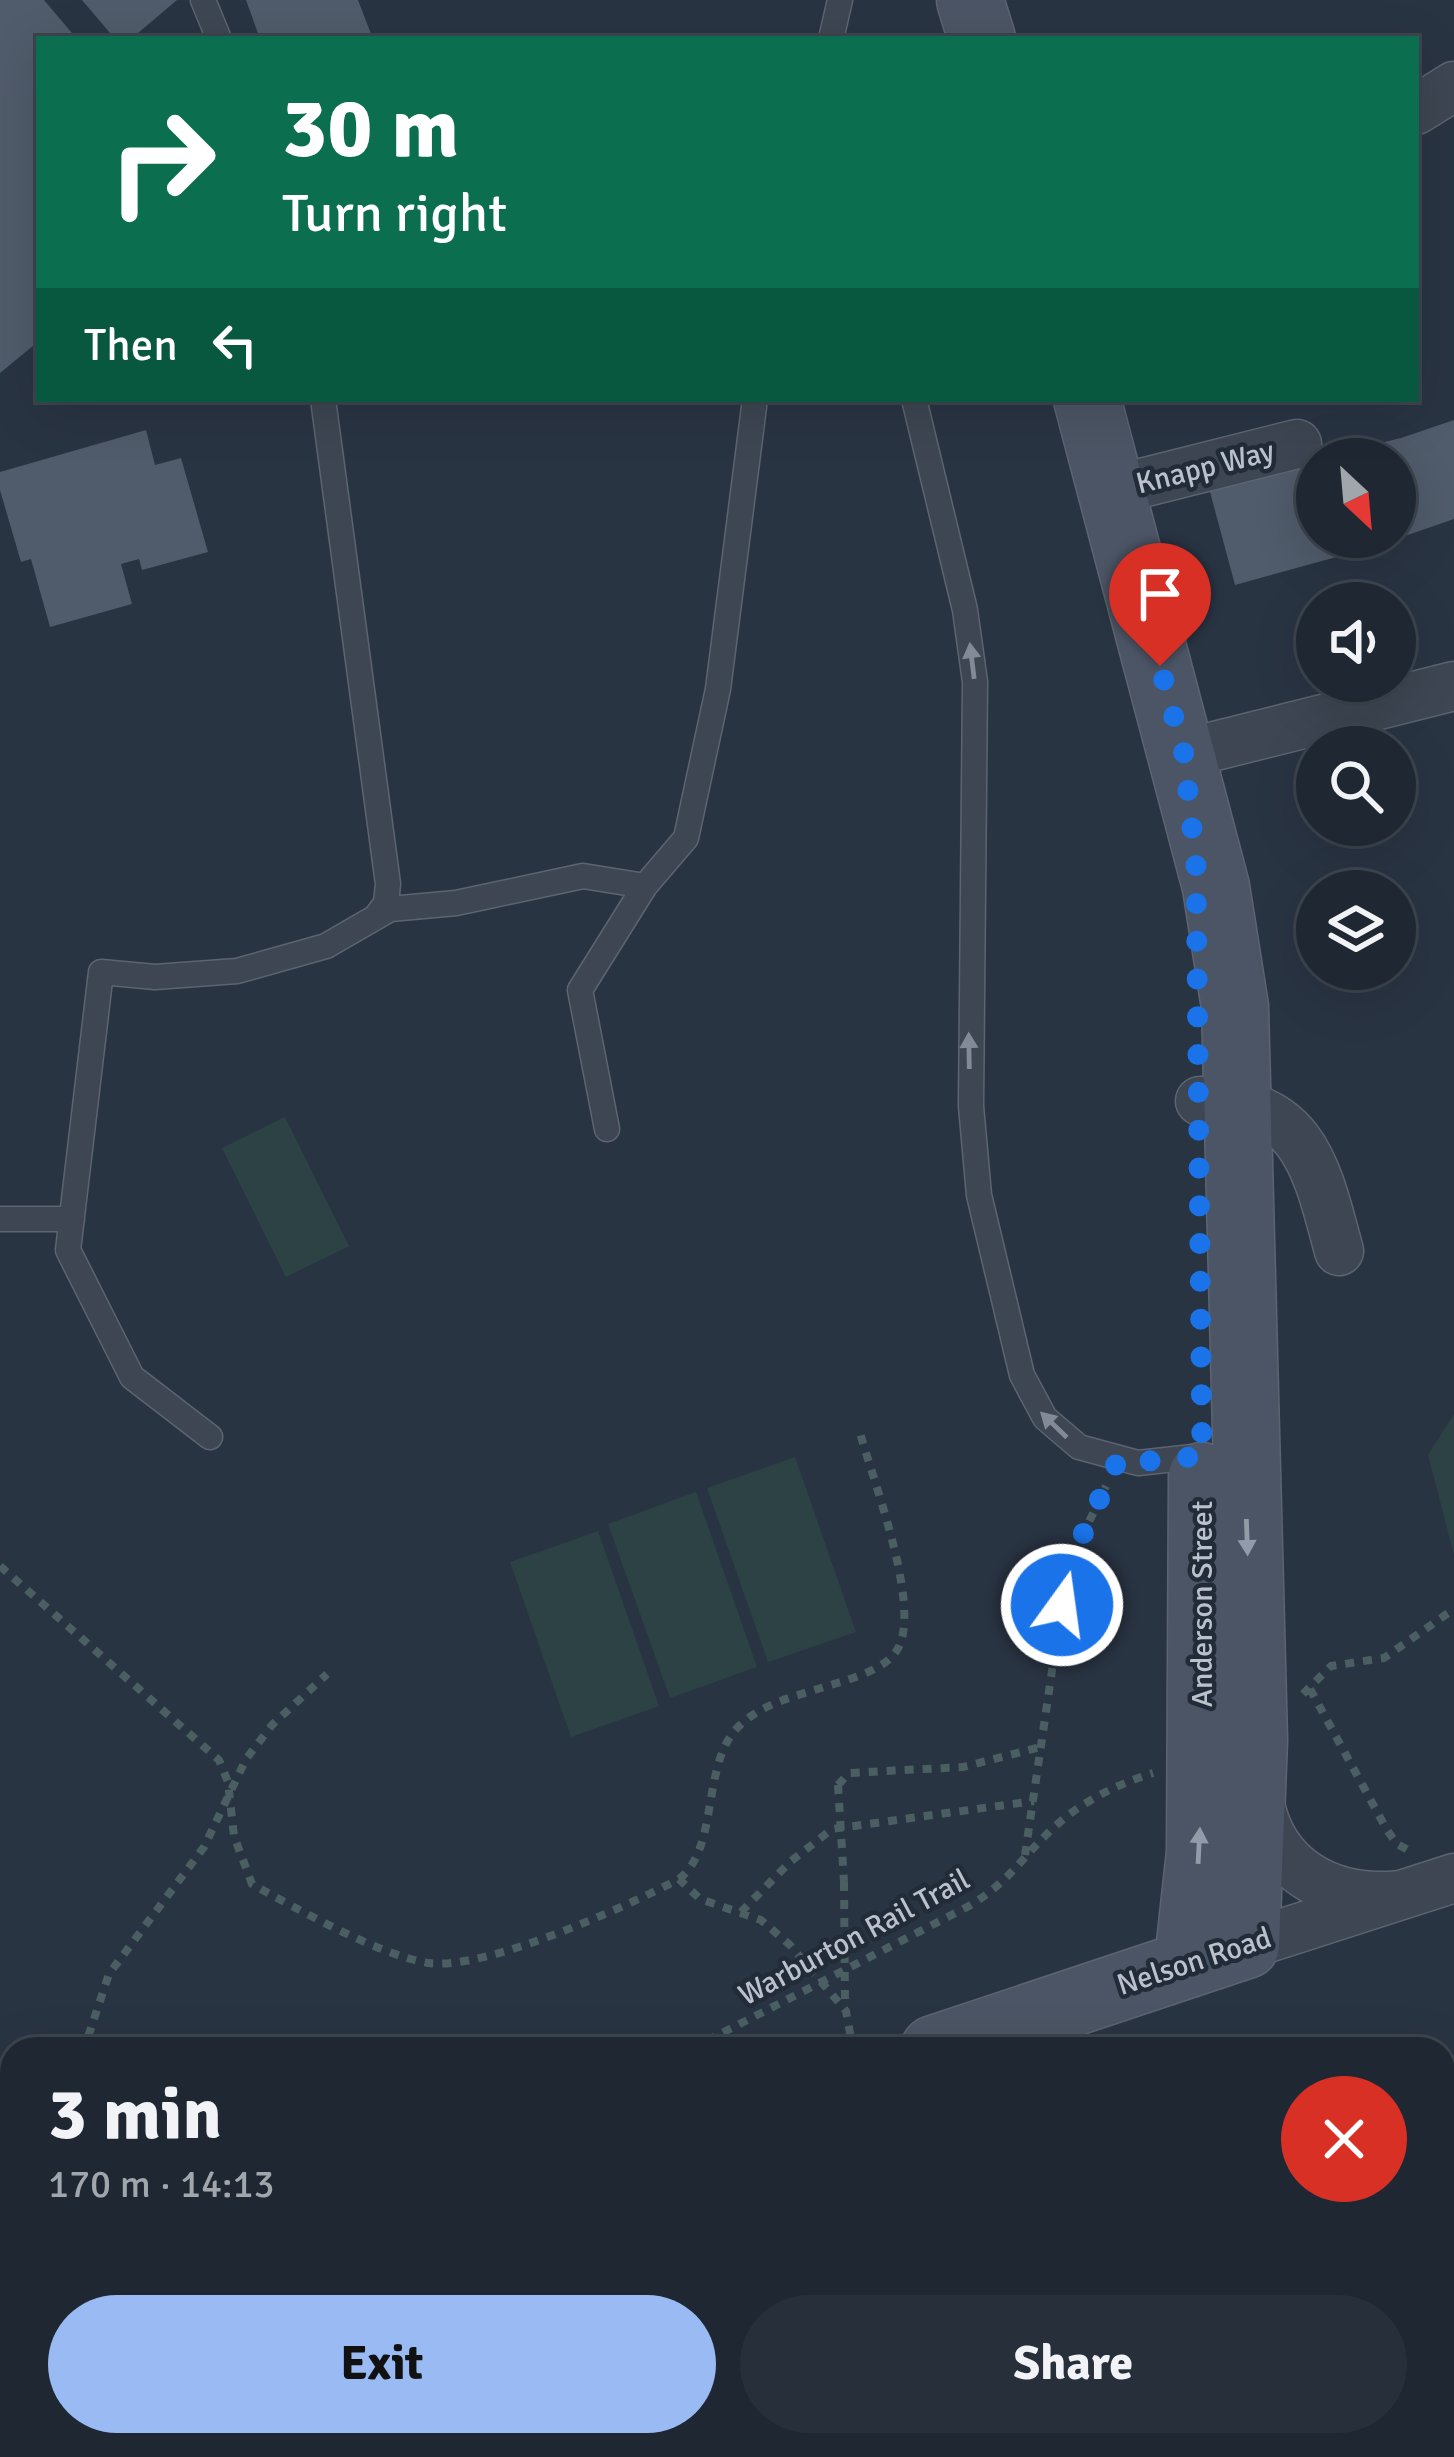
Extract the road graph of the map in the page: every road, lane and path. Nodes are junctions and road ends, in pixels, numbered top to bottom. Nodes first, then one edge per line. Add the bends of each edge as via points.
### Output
1 (202, 0) edge
2 (840, 0) edge
3 (970, 0) edge
4 (218, 36) edge
5 (832, 36) edge
6 (981, 36) edge
7 (1454, 86) edge
8 (1419, 108) edge
9 (323, 402) edge
10 (755, 402) edge
11 (915, 402) edge
12 (1088, 402) edge
13 (1296, 444) edge
14 (1114, 490) junction
15 (1454, 686) edge
16 (1184, 754) junction
17 (645, 886) junction
18 (378, 914) junction
19 (1218, 1101) junction
20 (607, 1129) dead end
21 (72, 1219) junction
22 (0, 1220) edge
23 (1339, 1251) dead end
24 (859, 1429) dead end
25 (210, 1437) dead end
26 (1223, 1455) junction
27 (1118, 1460) junction
28 (0, 1566) edge
29 (1454, 1609) edge
30 (1401, 1649) dead end
31 (327, 1674) dead end
32 (1310, 1689) dead end
33 (1254, 1740) junction
34 (1041, 1747) junction
35 (1147, 1775) dead end
36 (230, 1797) junction
37 (1034, 1801) junction
38 (1438, 1864) edge
39 (1021, 1868) junction
40 (679, 1879) junction
41 (1399, 1895) junction
42 (741, 1912) junction
43 (1217, 1953) junction
44 (842, 1973) junction
45 (825, 1982) junction
46 (846, 2011) junction
47 (88, 2037) edge
48 (715, 2037) edge
49 (851, 2037) edge
50 (969, 2037) edge

1 - 4 lane
2 - 5 lane
3 - 6 main road
7 - 8 street
9 - 18 lane via 388,884
10 - 17 lane via 718,688 686,838
27 -> 11 lane via 1078,1447 1027,1390 979,1195 969,1032 974,682 965,610
12 - 14 main road, Anderson Street
13 - 14 street, Knapp Way
14 - 16 main road, Anderson Street
15 - 16 street
16 - 19 main road, Anderson Street via 1234,1007
17 - 18 lane via 583,876
17 - 20 lane via 580,990
18 - 21 lane via 326,946 237,971 100,972
19 - 23 street via 1273,1117 1303,1147
19 - 26 main road, Anderson Street
21 - 22 lane
21 - 25 lane via 68,1250 132,1377
24 - 40 path via 904,1587 900,1643 882,1663 742,1723 722,1749 699,1850
26 - 27 lane
26 -> 33 main road, Anderson Street
43 -> 26 main road, Anderson Street via 1199,1852
27 - 34 path via 1067,1568
28 - 36 path via 218,1760
29 - 30 path
31 - 36 path via 262,1737
32 - 38 path via 1396,1844
33 - 41 street via 1265,1824 1292,1866 1341,1892
33 - 43 main road, Anderson Street
34 - 37 path
34 - 44 path, bridge via 963,1767 841,1777
35 - 39 path, Warburton Rail Trail via 1058,1824
36 - 40 path via 252,1884 427,1963 494,1955
36 - 47 path via 204,1847 109,1974
37 - 39 path
37 - 42 path via 832,1829
38 - 41 street, Nelson Road
39 - 44 path, Warburton Rail Trail via 969,1906
40 - 42 path via 700,1899
41 - 43 street, Nelson Road
42 - 45 path via 772,1928
43 - 50 main road, Nelson Road
44 - 45 path, Warburton Rail Trail
44 - 46 path
45 - 46 path
45 - 48 path, Warburton Rail Trail
46 - 49 path

